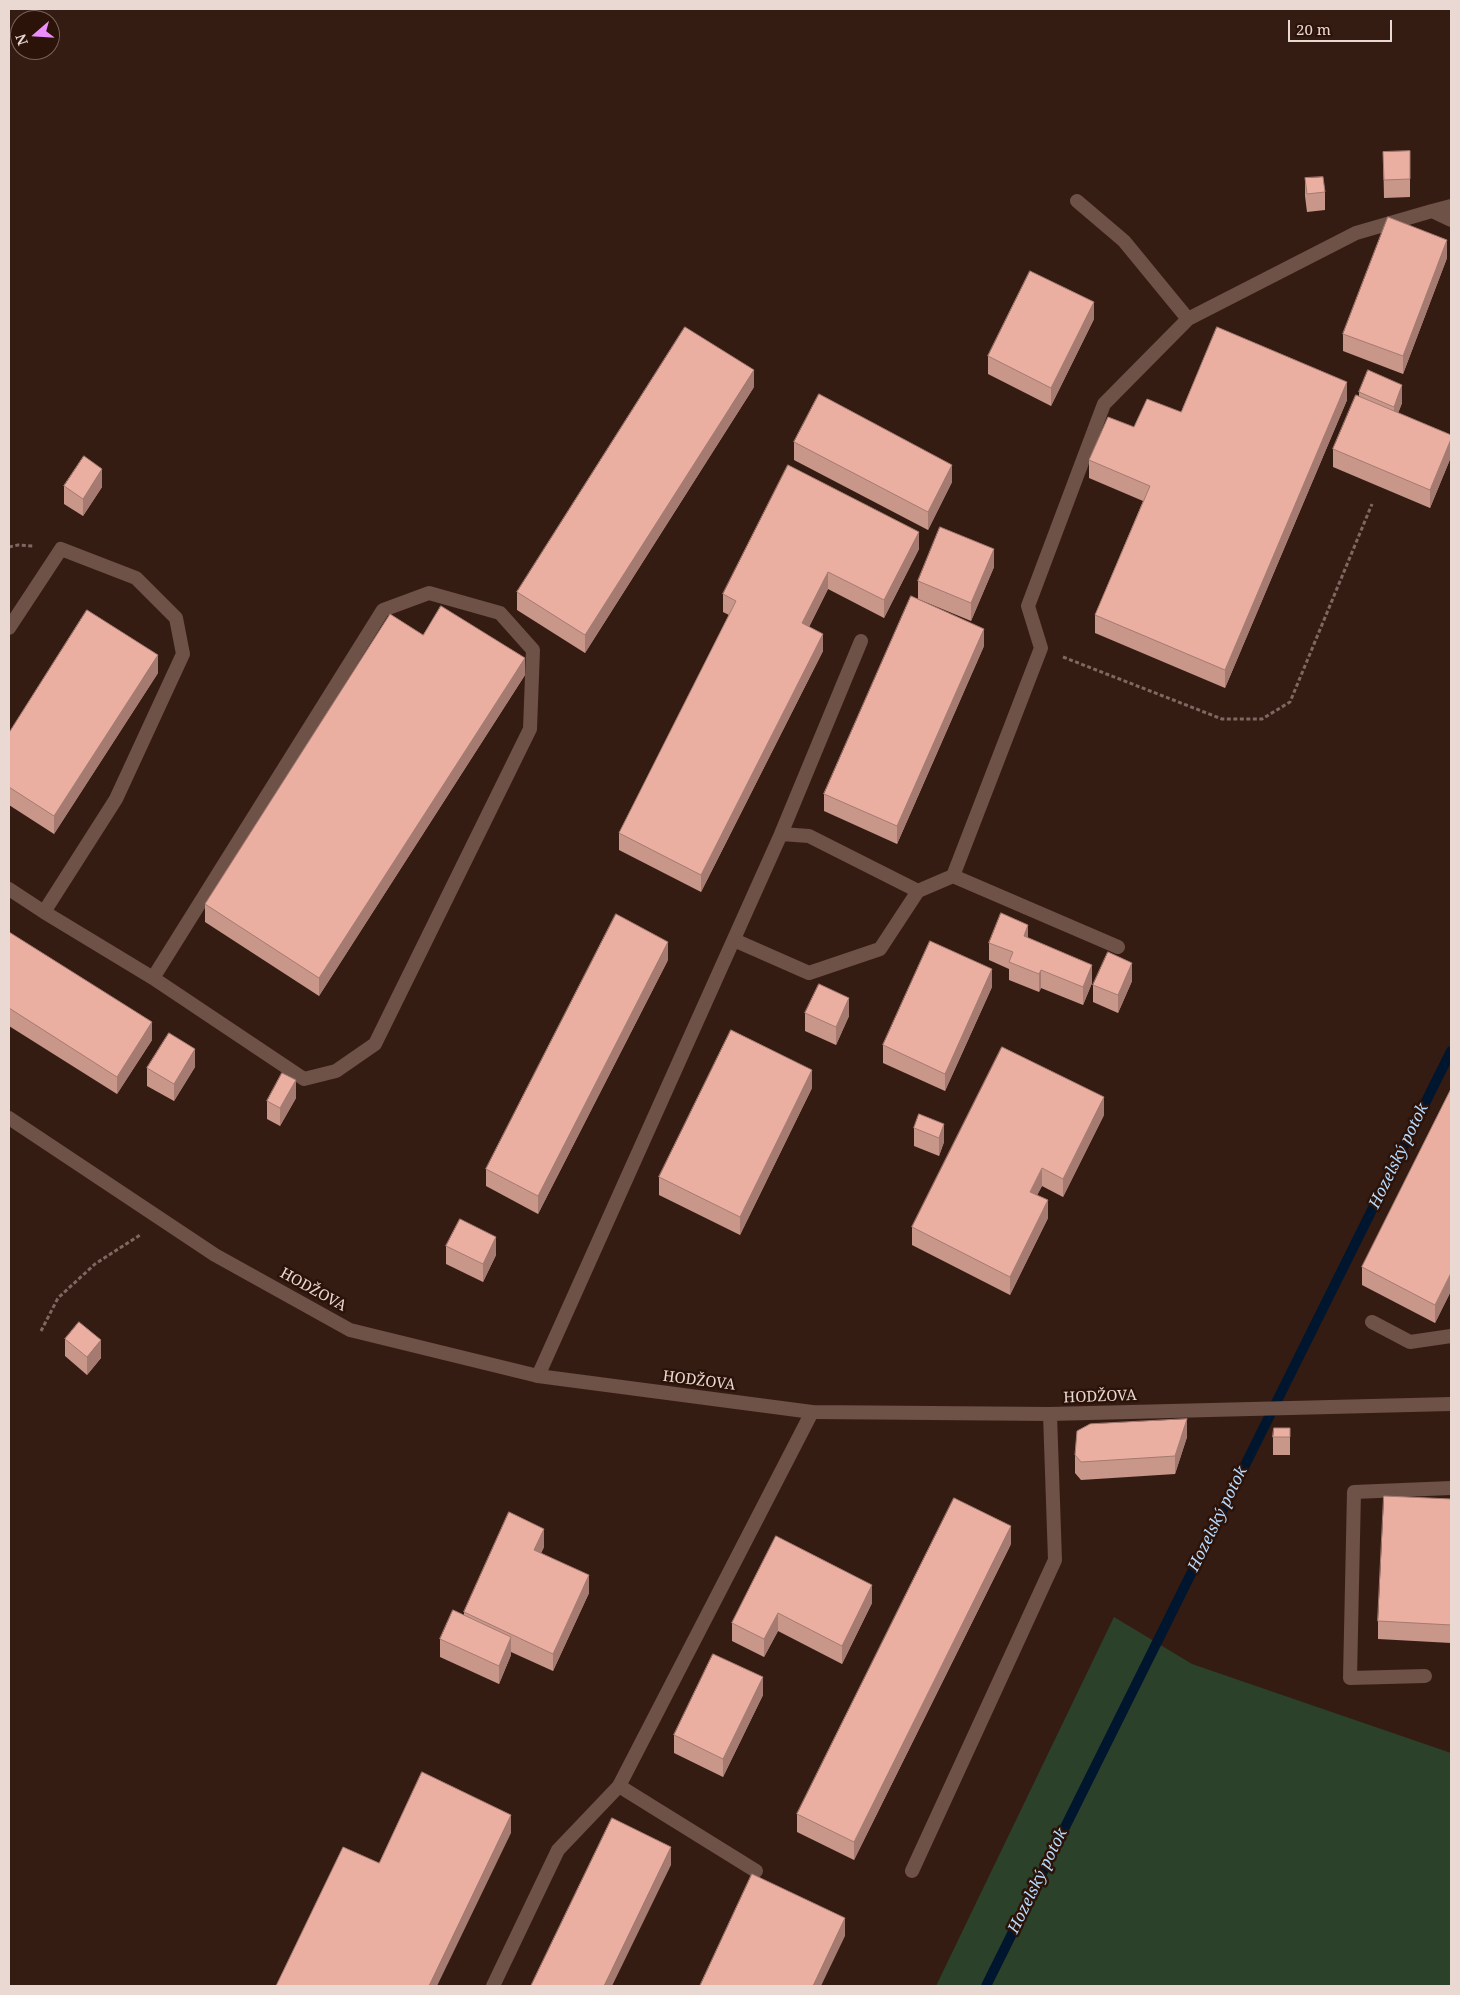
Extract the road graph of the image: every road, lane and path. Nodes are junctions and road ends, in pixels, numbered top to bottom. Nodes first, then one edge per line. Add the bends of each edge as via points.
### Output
1 (1077, 201) dead end
2 (1451, 206) edge
3 (1432, 211) junction
4 (1451, 220) edge
5 (1188, 319) junction
6 (1372, 504) dead end
7 (9, 628) edge
8 (861, 641) dead end
9 (1041, 648) junction
10 (781, 834) junction
11 (953, 876) junction
12 (9, 889) edge
13 (918, 891) junction
14 (44, 912) junction
15 (734, 940) junction
16 (1118, 947) dead end
17 (152, 978) junction
18 (9, 1118) edge
19 (163, 1220) junction
20 (1372, 1322) dead end
21 (41, 1331) dead end
22 (1451, 1336) edge
23 (538, 1376) junction
24 (1451, 1404) edge
25 (812, 1412) junction
26 (1050, 1414) junction
27 (1451, 1488) edge
28 (1425, 1676) dead end
29 (619, 1786) junction
30 (756, 1871) dead end
31 (912, 1871) dead end
32 (493, 1986) edge

1 - 5 street via 1124,241
2 - 3 street
3 - 4 street
3 - 5 street via 1356,233
5 - 9 street via 1104,404 1028,606
6 - 9 path via 1290,702 1262,719 1222,720
7 - 14 street via 61,549 136,578 176,618 183,654 116,799
8 - 10 street
9 - 11 street
10 - 13 street via 808,836
10 - 15 street
11 - 13 street
11 - 16 street
12 - 14 street
13 - 15 street via 880,949 809,973
14 - 17 street
15 - 23 street
17 - 17 street via 383,610 429,593 500,613 532,650 530,729 375,1044 336,1071 304,1079
18 - 19 street, HODŽOVA
19 - 21 path via 95,1264 58,1298
19 - 23 street, HODŽOVA via 215,1255 350,1330
20 - 22 street via 1410,1342
23 - 25 street, HODŽOVA
24 - 26 street, HODŽOVA
25 - 26 street, HODŽOVA
25 - 29 street
26 - 31 street via 1055,1560
27 - 28 street via 1354,1492 1350,1678
29 - 30 street
29 - 32 street via 558,1850

